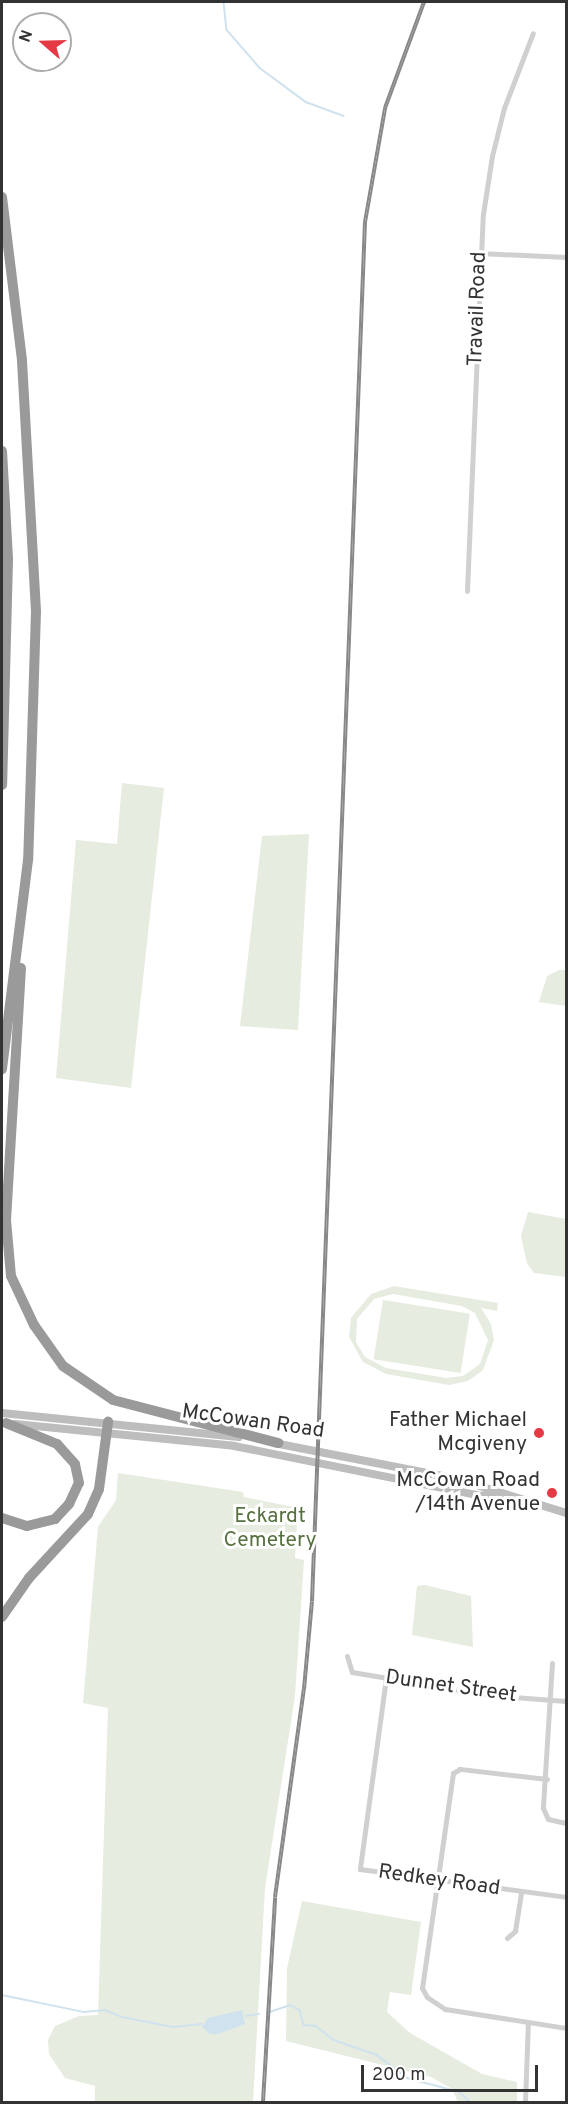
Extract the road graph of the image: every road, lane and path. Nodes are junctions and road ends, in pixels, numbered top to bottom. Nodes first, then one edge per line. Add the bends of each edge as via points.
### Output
1 (533, 33) dead end
2 (2, 197) edge
3 (480, 253) junction
4 (567, 257) edge
5 (2, 451) edge
6 (467, 591) dead end
7 (2, 785) edge
8 (28, 860) junction
9 (2, 1069) edge
10 (3, 1419) edge
11 (107, 1426) junction
12 (278, 1443) junction
13 (495, 1492) junction
14 (567, 1512) edge
15 (2, 1518) edge
16 (2, 1617) edge
17 (347, 1656) dead end
18 (552, 1663) dead end
19 (386, 1678) junction
20 (551, 1699) junction
21 (567, 1701) edge
22 (547, 1779) junction
23 (567, 1822) edge
24 (437, 1881) junction
25 (521, 1892) junction
26 (567, 1897) edge
27 (507, 1938) dead end
28 (528, 2022) junction
29 (567, 2028) edge
30 (525, 2103) edge

1 - 3 street, Travail Road via 492,156
2 - 8 highway via 22,362 36,611
3 - 4 street
3 - 6 street, Travail Road
5 - 7 highway via 8,560
8 - 9 highway
8 - 12 highway via 6,1220 10,1276 34,1325 63,1366 82,1383 133,1407
10 - 11 main road, McCowan Road
10 - 15 highway via 57,1444 75,1464 79,1483 69,1504 54,1519 27,1527
11 - 12 main road, McCowan Road
11 - 13 main road, McCowan Road via 337,1464 481,1496
11 - 16 highway via 99,1488 88,1514 28,1578
12 - 13 main road, McCowan Road via 457,1479
13 - 14 main road, McCowan Road
17 - 19 street, Dunnet Street via 352,1672
18 - 20 street
19 - 20 street, Dunnet Street via 489,1695
19 - 24 street, Redkey Road via 360,1869
20 - 21 street, Dunnet Street
20 - 22 street
22 - 23 street via 544,1814 548,1820
22 - 24 street via 455,1770
24 - 25 street, Redkey Road
24 - 28 street via 424,1953 423,1993 445,2009
25 - 26 street, Redkey Road
25 - 27 street via 515,1931
28 - 29 street
28 - 30 street

